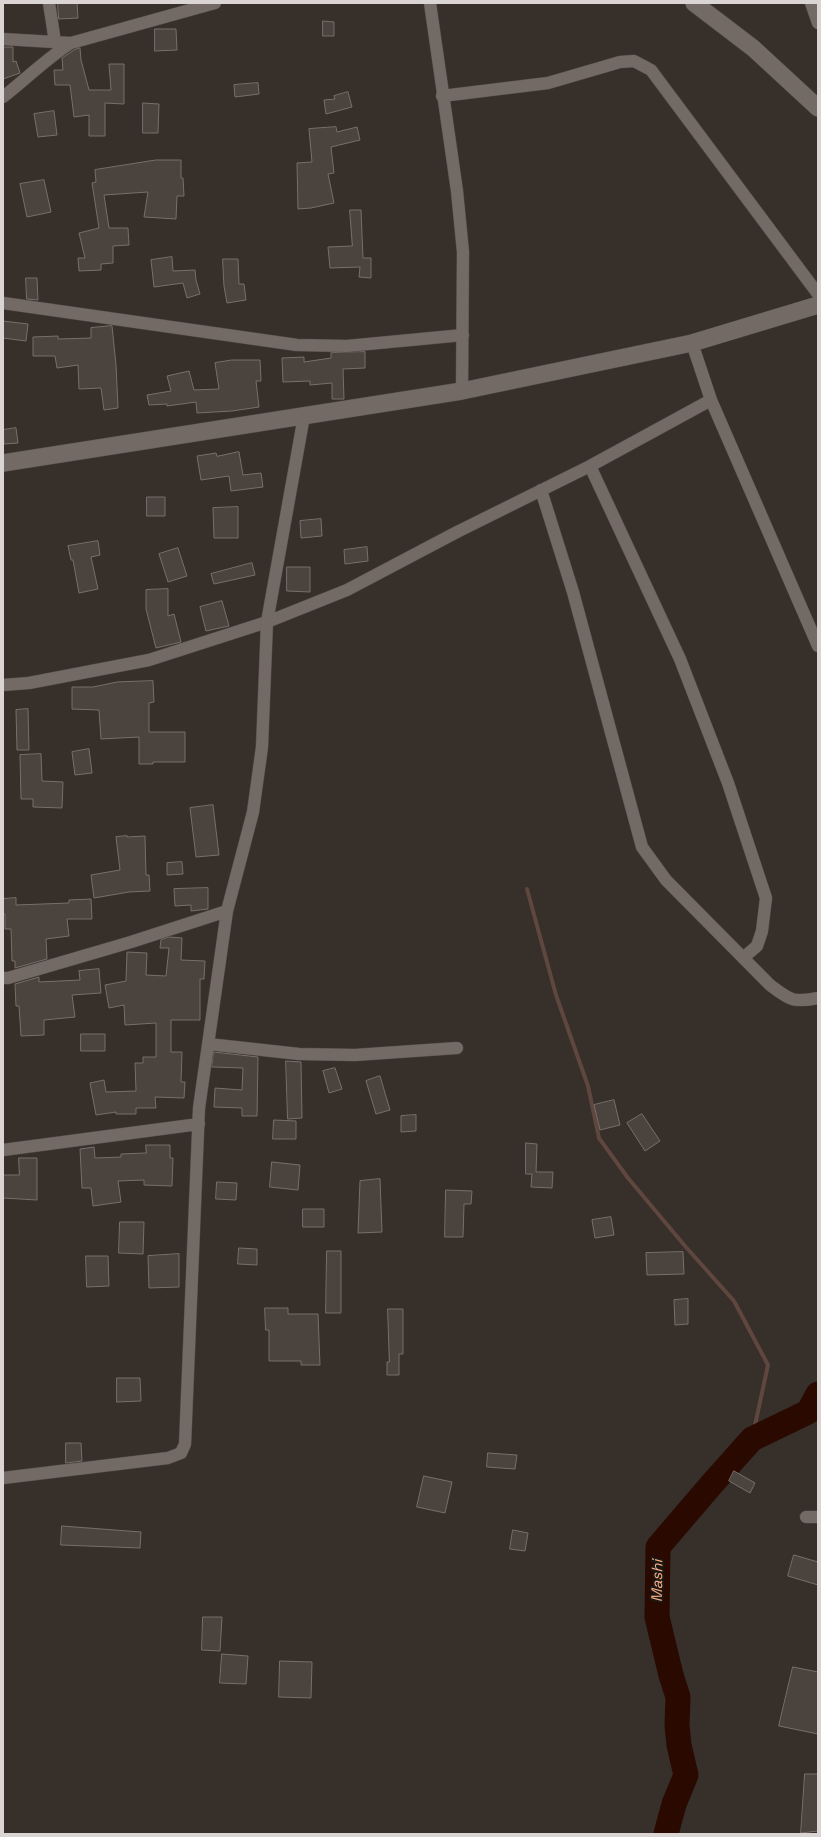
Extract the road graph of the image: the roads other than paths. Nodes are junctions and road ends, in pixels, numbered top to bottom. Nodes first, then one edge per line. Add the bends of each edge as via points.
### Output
1 (49, 3) edge
2 (216, 3) edge
3 (430, 3) edge
4 (694, 3) edge
5 (810, 3) edge
6 (818, 23) edge
7 (3, 38) edge
8 (55, 42) junction
9 (71, 42) junction
10 (442, 96) junction
11 (3, 97) edge
12 (818, 108) edge
13 (818, 294) edge
14 (3, 303) edge
15 (818, 305) edge
16 (463, 335) junction
17 (692, 343) junction
18 (462, 391) junction
19 (711, 400) junction
20 (304, 416) junction
21 (3, 463) edge
22 (590, 466) junction
23 (541, 490) junction
24 (267, 622) junction
25 (818, 646) edge
26 (3, 685) edge
27 (227, 911) junction
28 (743, 958) junction
29 (3, 978) edge
30 (818, 998) edge
31 (208, 1044) junction
32 (457, 1048) dead end
33 (199, 1124) junction
34 (3, 1150) edge
35 (3, 1478) edge

1 - 8 street
2 - 9 street
3 - 10 street
4 - 12 street via 753,48
5 - 6 street
7 - 8 street
8 - 9 street
9 - 11 street
10 - 13 street via 548,83 620,62 634,61 651,70
10 - 16 street via 457,191 463,252
14 - 16 street via 297,345 347,346
15 - 17 street
16 - 18 street
17 - 18 street
17 - 19 street
18 - 20 street
19 - 22 street
19 - 25 street
20 - 21 street
20 - 24 street
22 - 23 street
22 - 28 street via 680,659 728,782 766,898 764,923 757,946
23 - 24 street via 347,590
23 - 28 street via 573,592 642,847 666,880
24 - 26 street via 149,660 29,683
24 - 27 street via 262,747 253,812
27 - 29 street via 131,942
27 - 31 street
28 - 30 street via 788,999 801,1001
31 - 32 street via 299,1054 355,1055
31 - 33 street
33 - 34 street
33 - 35 street via 186,1433 181,1453 168,1458

